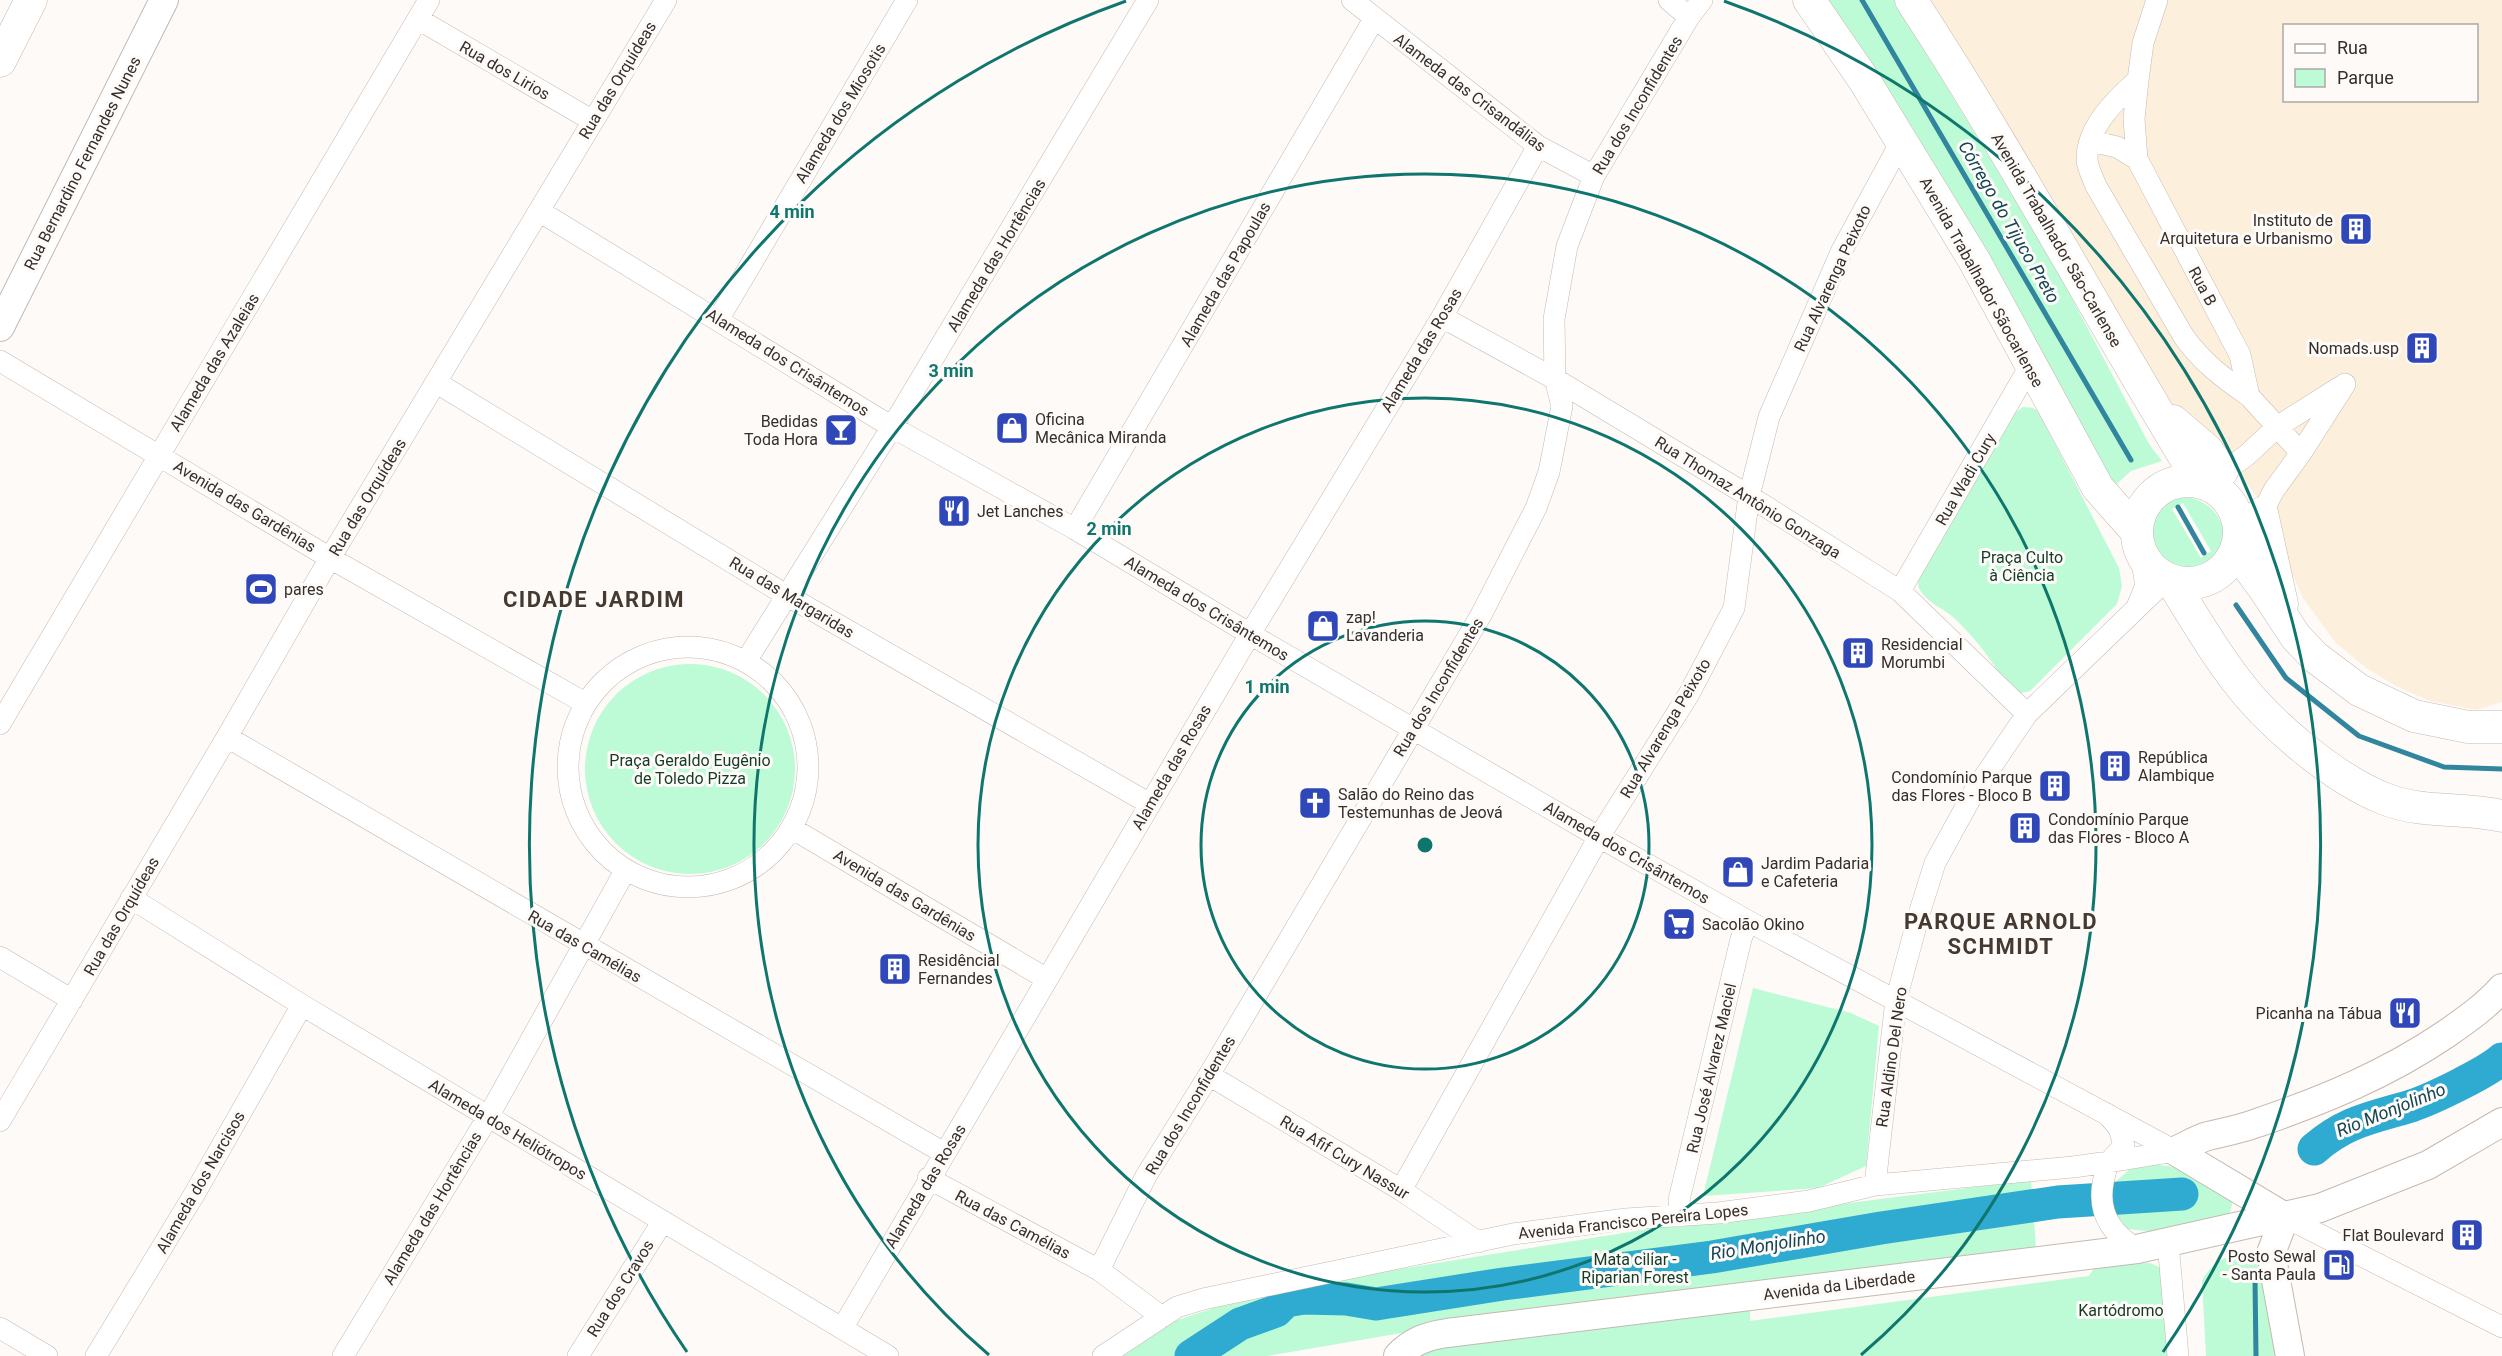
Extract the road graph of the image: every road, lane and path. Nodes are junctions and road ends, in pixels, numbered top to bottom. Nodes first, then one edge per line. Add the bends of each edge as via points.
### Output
1 (31, 0) edge
2 (164, 0) edge
3 (429, 0) edge
4 (666, 0) edge
5 (907, 0) edge
6 (1148, 0) edge
7 (1352, 0) edge
8 (1669, 0) edge
9 (1702, 0) edge
10 (1809, 0) edge
11 (1911, 0) edge
12 (2157, 0) edge
13 (1689, 17) junction
14 (418, 19) junction
15 (1374, 19) junction
16 (0, 61) edge
17 (2138, 80) junction
18 (593, 121) junction
19 (1902, 140) junction
20 (2091, 141) junction
21 (1538, 146) junction
22 (2137, 159) junction
23 (1594, 176) junction
24 (539, 211) junction
25 (1442, 317) junction
26 (718, 320) junction
27 (0, 327) edge
28 (0, 361) edge
29 (2030, 366) junction
30 (1555, 379) junction
31 (437, 383) junction
32 (2249, 396) junction
33 (892, 427) junction
34 (2277, 427) junction
35 (2301, 453) junction
36 (159, 455) junction
37 (2210, 480) junction
38 (1749, 496) junction
39 (2262, 513) junction
40 (1075, 529) junction
41 (2138, 539) junction
42 (2237, 543) junction
43 (330, 558) junction
44 (2170, 579) junction
45 (1900, 591) junction
46 (786, 595) junction
47 (2136, 610) junction
48 (2286, 622) junction
49 (1250, 634) junction
50 (746, 661) junction
51 (585, 703) junction
52 (2027, 714) junction
53 (0, 724) edge
54 (2502, 727) edge
55 (1413, 729) junction
56 (227, 737) junction
57 (1150, 804) junction
58 (2502, 816) edge
59 (793, 830) junction
60 (1599, 837) junction
61 (625, 871) junction
62 (131, 898) junction
63 (1748, 921) junction
64 (585, 946) junction
65 (0, 957) edge
66 (1047, 979) junction
67 (2502, 988) edge
68 (72, 1000) junction
69 (1896, 1000) junction
70 (302, 1005) junction
71 (1209, 1076) junction
72 (2104, 1111) junction
73 (488, 1117) junction
74 (0, 1120) edge
75 (2502, 1122) edge
76 (2175, 1151) junction
77 (944, 1153) junction
78 (2109, 1162) junction
79 (928, 1178) junction
80 (1875, 1185) junction
81 (1401, 1190) junction
82 (1680, 1216) junction
83 (2285, 1217) junction
84 (663, 1221) junction
85 (1478, 1242) junction
86 (2168, 1243) junction
87 (2130, 1244) junction
88 (1099, 1270) junction
89 (1162, 1317) junction
90 (843, 1327) junction
91 (2502, 1327) edge
92 (0, 1328) edge
93 (47, 1356) edge
94 (96, 1356) edge
95 (343, 1356) edge
96 (578, 1356) edge
97 (888, 1356) edge
98 (1103, 1356) edge
99 (1398, 1356) edge
100 (2178, 1356) edge
101 (2290, 1356) edge

1 - 16 main road
2 - 27 street, Rua Bernardino Fernandes Nunes
3 - 14 street, Alameda das Azaleias
4 - 18 street, Rua das Orquídeas
5 - 26 street, Alameda dos Miosotis
6 - 33 street, Alameda das Hortências
7 - 15 street, Alameda das Crisandálias
8 - 13 street
9 - 13 street, Rua dos Inconfidentes
10 - 19 main road, Avenida Trabalhador Sãocarlense
11 - 37 main road, Avenida Trabalhador São-Carlense via 2049,224 2155,408
12 - 17 street, Rua B via 2143,43
13 - 23 street, Rua dos Inconfidentes
14 - 18 street, Rua dos Lirios
14 - 36 street, Alameda das Azaleias
15 - 21 street, Alameda das Crisandálias
15 - 40 street, Alameda das Papoulas
17 - 20 street via 2102,118
17 - 22 street, Rua B via 2134,119
18 - 24 street, Rua das Orquídeas
19 - 29 main road, Avenida Trabalhador Sãocarlense via 1974,260
19 - 38 street, Rua Alvarenga Peixoto via 1842,250 1800,344 1769,417
20 - 22 street via 2117,147
20 - 32 street via 2086,160 2096,186 2184,337 2199,358
21 - 23 street, Alameda das Crisandálias
21 - 25 street, Alameda das Rosas
22 - 32 street, Rua B via 2240,355
23 - 30 street, Rua dos Inconfidentes via 1567,246 1554,319
24 - 26 street, Alameda dos Crisântemos
24 - 31 street, Rua das Orquídeas
25 - 30 street, Rua Thomaz Antônio Gonzaga
25 - 49 street, Alameda das Rosas
26 - 33 street, Alameda dos Crisântemos
28 - 36 street, Avenida das Gardênias
29 - 41 main road, Avenida Trabalhador Sãocarlense via 2098,488
29 - 45 street, Rua Wadi Cury
30 - 38 street, Rua Thomaz Antônio Gonzaga
30 - 55 street, Rua dos Inconfidentes via 1562,406 1549,472 1536,508 1481,615
31 - 43 street, Rua das Orquídeas
31 - 46 street, Rua das Margaridas
32 - 34 street, Rua B
33 - 40 street, Alameda dos Crisântemos
33 - 46 street, Alameda das Hortências
34 - 35 street, Rua B
34 - 35 street via 2345,384
34 - 37 street via 2247,455
35 - 39 street
36 - 43 street, Avenida das Gardênias
36 - 53 street, Alameda das Azaleias
37 - 41 main road via 2170,484 2156,492 2139,516
37 - 42 main road via 2233,508 2238,522
38 - 45 street, Rua Thomaz Antônio Gonzaga
38 - 60 street, Rua Alvarenga Peixoto via 1734,608 1689,694
39 - 42 street
39 - 48 main road
40 - 49 street, Alameda dos Crisântemos
41 - 44 main road via 2146,561
41 - 47 street via 2146,585
42 - 44 main road via 2228,564 2217,574 2187,583
42 - 48 main road
43 - 51 street, Avenida das Gardênias
43 - 56 street, Rua das Orquídeas
44 - 47 street, Rua Aldino Del Nero
44 - 58 main road via 2237,682 2282,730 2317,758 2385,799 2418,808
45 - 52 street, Rua Thomaz Antônio Gonzaga
46 - 50 street, Alameda das Hortências
46 - 57 street, Rua das Margaridas
47 - 52 street, Rua Aldino Del Nero
48 - 54 main road via 2315,657 2359,690 2381,701 2414,716 2468,727
49 - 55 street, Alameda dos Crisântemos
49 - 57 street, Alameda das Rosas
50 - 51 street via 702,648 675,647 640,656 609,675
50 - 59 street via 777,685 799,717 809,755 807,793
51 - 61 street via 570,738 569,786 576,813 596,846
52 - 69 street, Rua Aldino Del Nero via 1974,792 1935,863
55 - 60 street, Alameda dos Crisântemos
55 - 71 street, Rua dos Inconfidentes
56 - 62 street, Rua das Orquídeas
56 - 64 street, Rua das Camélias
57 - 66 street, Alameda das Rosas
59 - 61 street via 769,859 736,879 718,884 699,888 661,885
59 - 66 street, Avenida das Gardênias
60 - 63 street, Alameda dos Crisântemos
60 - 81 street, Rua Alvarenga Peixoto
61 - 64 street, Alameda das Hortências
62 - 68 street, Rua das Orquídeas
62 - 70 street, Alameda dos Heliótropos
63 - 69 street, Alameda dos Crisântemos
63 - 82 street, Rua José Alvarez Maciel via 1679,1200
64 - 73 street, Alameda das Hortências
64 - 77 street, Rua das Camélias
65 - 68 street
66 - 77 street, Alameda das Rosas
67 - 76 street via 2486,1006 2431,1044 2360,1084
68 - 74 street, Rua das Orquídeas
69 - 72 street, Alameda dos Crisântemos
69 - 80 street, Rua Aldino Del Nero
70 - 73 street, Alameda dos Heliótropos
70 - 94 street, Alameda dos Narcisos
71 - 81 street, Rua Afif Cury Nassur
71 - 88 street, Rua dos Inconfidentes via 1146,1176
72 - 76 street, Alameda dos Crisântemos
72 - 78 street via 2119,1128 2124,1146
73 - 84 street, Alameda dos Heliótropos
73 - 95 street, Alameda das Hortências
75 - 83 street via 2428,1165 2320,1208
76 - 78 street, Avenida Francisco Pereira Lopes
76 - 83 street
77 - 79 street, Alameda das Rosas
78 - 80 street, Avenida Francisco Pereira Lopes
78 - 87 street via 2101,1194 2107,1221
79 - 88 street, Rua das Camélias
79 - 90 street, Alameda das Rosas
80 - 82 street, Avenida Francisco Pereira Lopes via 1809,1201
81 - 85 street, Rua Afif Cury Nassur
82 - 85 street, Avenida Francisco Pereira Lopes via 1616,1220
83 - 86 street, Avenida da Liberdade
83 - 91 street
83 - 101 street via 2271,1253
84 - 90 street, Alameda dos Heliótropos
84 - 96 street, Rua dos Cravos
85 - 89 street, Avenida Francisco Pereira Lopes via 1203,1299 1177,1307
86 - 87 street, Avenida da Liberdade
86 - 100 street
87 - 99 street, Avenida da Liberdade via 1447,1333 1424,1337
88 - 89 street
89 - 98 street, Avenida Francisco Pereira Lopes
90 - 97 street, Alameda dos Heliótropos
92 - 93 street

